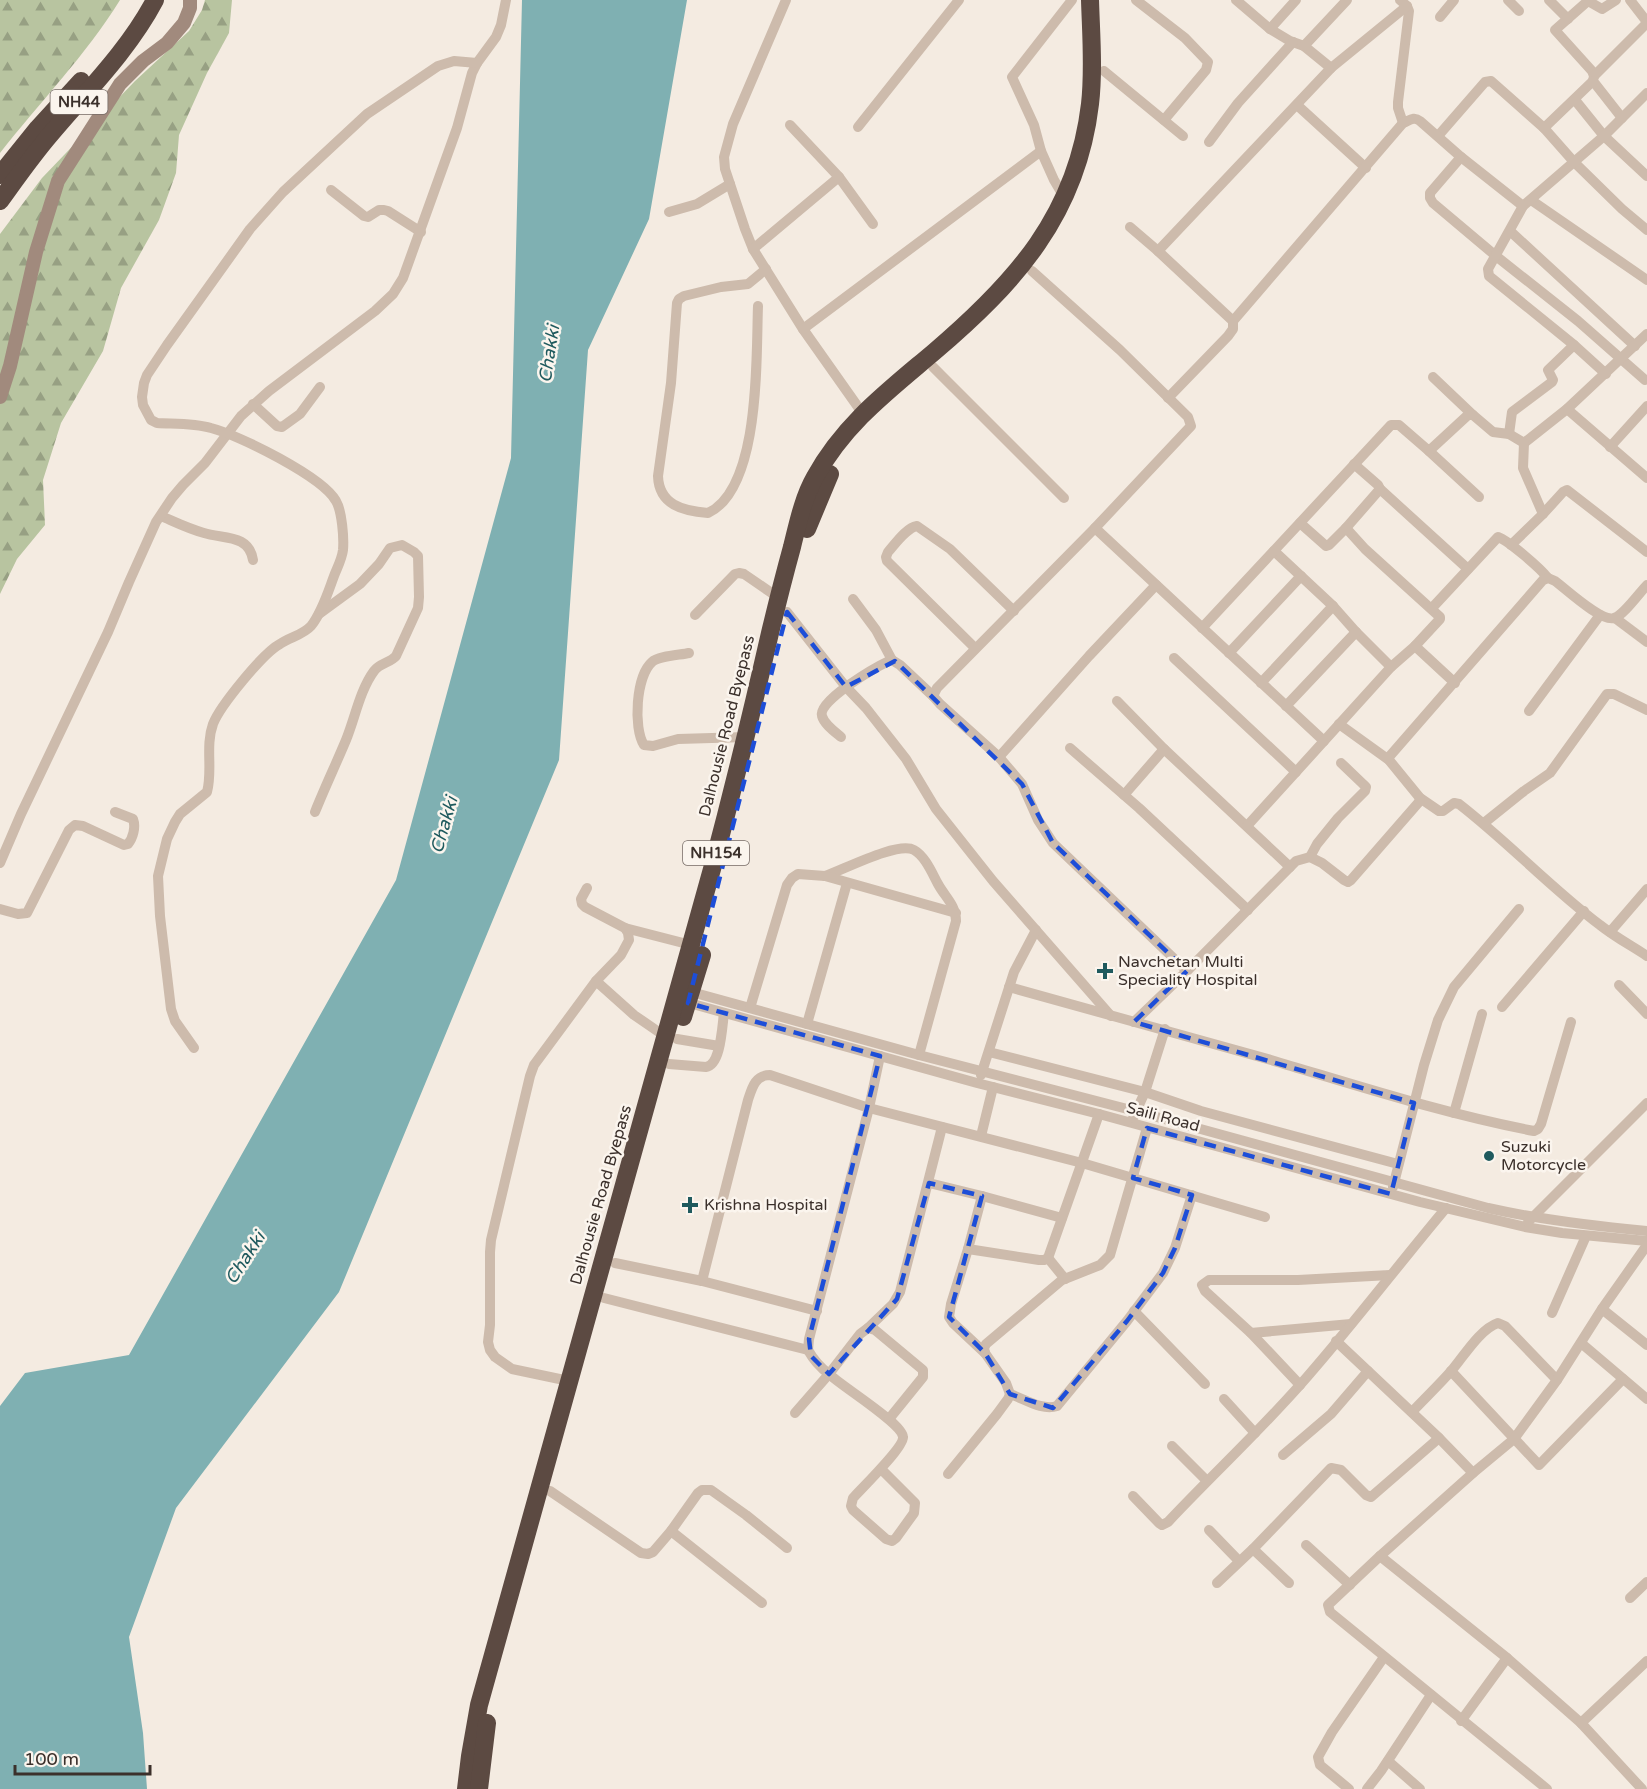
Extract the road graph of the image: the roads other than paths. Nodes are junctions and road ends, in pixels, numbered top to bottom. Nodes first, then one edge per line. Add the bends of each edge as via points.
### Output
1 (142, 0) edge
2 (155, 0) edge
3 (189, 0) edge
4 (506, 0) edge
5 (786, 0) edge
6 (959, 0) edge
7 (1072, 0) edge
8 (1090, 0) edge
9 (1102, 0) edge
10 (1136, 0) edge
11 (1236, 0) edge
12 (1296, 0) edge
13 (1347, 0) edge
14 (1454, 0) edge
15 (1508, 0) edge
16 (1549, 0) edge
17 (1589, 0) edge
18 (1616, 0) edge
19 (1630, 0) edge
20 (1404, 3) edge
21 (1519, 11) dead end
22 (1440, 17) dead end
23 (1568, 19) junction
24 (1647, 22) edge
25 (1270, 29) junction
26 (1299, 44) junction
27 (477, 63) junction
28 (1331, 69) junction
29 (1104, 71) junction
30 (1593, 79) junction
31 (1647, 93) edge
32 (1575, 100) junction
33 (1297, 105) junction
34 (1622, 118) junction
35 (1164, 120) junction
36 (1403, 123) junction
37 (790, 125) dead end
38 (858, 127) dead end
39 (1544, 128) junction
40 (1183, 136) dead end
41 (1438, 136) junction
42 (1604, 136) junction
43 (1209, 142) dead end
44 (1041, 151) junction
45 (1461, 157) junction
46 (1574, 162) junction
47 (1366, 168) junction
48 (0, 175) edge
49 (1647, 176) edge
50 (839, 177) junction
51 (730, 184) junction
52 (331, 190) dead end
53 (1064, 197) junction
54 (0, 201) edge
55 (1527, 203) junction
56 (669, 212) dead end
57 (873, 224) dead end
58 (1130, 227) dead end
59 (1647, 230) edge
60 (1510, 231) junction
61 (421, 232) junction
62 (753, 249) junction
63 (1158, 251) junction
64 (1496, 256) junction
65 (766, 269) junction
66 (1032, 271) junction
67 (1647, 279) edge
68 (758, 306) dead end
69 (1233, 321) junction
70 (803, 329) junction
71 (1647, 334) edge
72 (1574, 345) junction
73 (1635, 346) junction
74 (1622, 359) junction
75 (933, 367) junction
76 (1606, 374) junction
77 (1434, 377) dead end
78 (1645, 380) dead end
79 (320, 387) dead end
80 (0, 397) edge
81 (1168, 398) junction
82 (253, 404) junction
83 (1647, 406) edge
84 (1567, 409) junction
85 (863, 414) junction
86 (1473, 415) junction
87 (227, 434) junction
88 (1509, 434) junction
89 (1524, 443) junction
90 (1610, 447) junction
91 (1429, 451) junction
92 (1354, 464) junction
93 (1647, 478) edge
94 (1380, 489) junction
95 (1479, 497) dead end
96 (1064, 498) dead end
97 (1543, 514) junction
98 (160, 516) junction
99 (1300, 523) junction
100 (1095, 528) junction
101 (1346, 528) junction
102 (1510, 545) junction
103 (1274, 551) junction
104 (1647, 552) edge
105 (253, 560) dead end
106 (1468, 569) junction
107 (1301, 576) junction
108 (1548, 578) junction
109 (1156, 585) junction
110 (1647, 585) edge
111 (853, 599) dead end
112 (783, 605) junction
113 (1333, 606) junction
114 (1432, 608) junction
115 (1014, 611) junction
116 (695, 615) dead end
117 (1600, 615) junction
118 (316, 616) junction
119 (1615, 618) junction
120 (1202, 628) junction
121 (1356, 632) junction
122 (1647, 642) edge
123 (1415, 646) junction
124 (975, 648) junction
125 (689, 653) dead end
126 (1229, 653) junction
127 (1174, 658) dead end
128 (892, 660) junction
129 (1391, 667) junction
130 (1261, 683) junction
131 (1455, 683) junction
132 (846, 687) junction
133 (933, 696) junction
134 (1117, 701) dead end
135 (1286, 706) junction
136 (1647, 710) edge
137 (1529, 711) dead end
138 (1339, 724) junction
139 (747, 737) junction
140 (841, 737) dead end
141 (1324, 741) junction
142 (1070, 748) dead end
143 (1164, 748) junction
144 (999, 757) junction
145 (1389, 760) junction
146 (1341, 763) dead end
147 (1296, 772) junction
148 (1124, 795) junction
149 (1420, 798) junction
150 (115, 812) dead end
151 (315, 812) dead end
152 (1484, 824) junction
153 (1247, 826) junction
154 (1310, 857) junction
155 (0, 863) edge
156 (1290, 867) junction
157 (825, 876) junction
158 (847, 883) junction
159 (587, 888) dead end
160 (1647, 889) edge
161 (0, 909) edge
162 (1248, 909) junction
163 (1519, 909) dead end
164 (1584, 911) junction
165 (956, 914) junction
166 (625, 928) junction
167 (1036, 930) junction
168 (1610, 932) junction
169 (691, 945) junction
170 (1647, 956) edge
171 (1187, 971) junction
172 (596, 981) junction
173 (1619, 985) dead end
174 (1009, 987) junction
175 (684, 996) junction
176 (1502, 1006) dead end
177 (750, 1008) junction
178 (724, 1014) junction
179 (1482, 1014) dead end
180 (1647, 1014) edge
181 (1111, 1016) junction
182 (1134, 1022) junction
183 (1571, 1022) dead end
184 (807, 1024) junction
185 (1165, 1029) junction
186 (671, 1038) junction
187 (719, 1046) junction
188 (194, 1048) dead end
189 (989, 1052) junction
190 (919, 1055) junction
191 (880, 1056) junction
192 (669, 1064) junction
193 (983, 1071) junction
194 (977, 1083) junction
195 (993, 1087) junction
196 (1145, 1092) junction
197 (1414, 1103) junction
198 (1647, 1103) edge
199 (869, 1108) junction
200 (1135, 1112) junction
201 (1454, 1113) junction
202 (1099, 1114) junction
203 (1131, 1124) junction
204 (942, 1127) junction
205 (1147, 1128) junction
206 (981, 1136) junction
207 (1082, 1163) junction
208 (1398, 1164) junction
209 (1133, 1178) junction
210 (928, 1183) junction
211 (1394, 1183) junction
212 (1391, 1194) junction
213 (1192, 1195) junction
214 (982, 1196) junction
215 (1446, 1208) junction
216 (1265, 1217) dead end
217 (1062, 1218) junction
218 (1528, 1223) junction
219 (1647, 1231) edge
220 (1586, 1236) junction
221 (1647, 1243) edge
222 (968, 1249) junction
223 (1048, 1258) junction
224 (615, 1263) junction
225 (1390, 1275) junction
226 (1065, 1279) junction
227 (702, 1281) junction
228 (604, 1298) junction
229 (1602, 1309) junction
230 (817, 1311) junction
231 (1134, 1311) junction
232 (1552, 1313) dead end
233 (1351, 1324) junction
234 (868, 1328) junction
235 (1251, 1333) junction
236 (1336, 1341) junction
237 (1581, 1342) junction
238 (1647, 1345) edge
239 (808, 1350) junction
240 (985, 1353) junction
241 (1368, 1371) junction
242 (1451, 1371) junction
243 (829, 1374) junction
244 (1623, 1379) junction
245 (1557, 1380) junction
246 (569, 1381) junction
247 (1205, 1384) dead end
248 (1300, 1385) junction
249 (1010, 1394) junction
250 (1224, 1399) dead end
251 (1647, 1399) edge
252 (1412, 1412) junction
253 (795, 1413) dead end
254 (888, 1419) junction
255 (1255, 1433) junction
256 (1439, 1438) junction
257 (1514, 1439) junction
258 (1172, 1446) dead end
259 (1283, 1455) dead end
260 (881, 1468) junction
261 (1473, 1473) junction
262 (948, 1474) dead end
263 (1207, 1481) junction
264 (550, 1491) junction
265 (1133, 1496) dead end
266 (1209, 1530) dead end
267 (671, 1531) junction
268 (1306, 1545) dead end
269 (787, 1548) dead end
270 (1253, 1549) junction
271 (1380, 1556) junction
272 (1239, 1562) junction
273 (1647, 1582) edge
274 (1217, 1583) dead end
275 (1289, 1583) dead end
276 (1350, 1585) junction
277 (1630, 1598) dead end
278 (762, 1603) dead end
279 (1384, 1657) junction
280 (1507, 1658) junction
281 (1647, 1661) edge
282 (1431, 1695) junction
283 (1461, 1721) junction
284 (1581, 1723) junction
285 (1388, 1761) junction
286 (1642, 1786) edge
287 (1539, 1787) edge
288 (466, 1789) edge
289 (479, 1789) edge
290 (1349, 1789) edge
291 (1366, 1789) edge
292 (1420, 1789) edge

1 - 48 highway, NH44 via 103,57
2 - 54 highway, NH44 via 132,38 50,134
3 - 80 main road via 184,23 120,84 58,181
4 - 27 street via 496,37
5 - 51 street via 733,124 724,157
6 - 38 street
7 - 44 street via 1012,77
8 - 53 highway, Dalhousie Road Byepass / NH154 via 1090,105 1079,156
9 - 29 highway, NH154
10 - 35 street via 1185,38 1208,62 1206,70
11 - 25 street
12 - 25 street
13 - 26 street
14 - 22 street
15 - 21 street
16 - 23 street
17 - 18 street via 1602,9
17 - 23 street
19 - 24 street
20 - 28 street
20 - 36 street via 1409,11 1398,102
23 - 30 street via 1556,30 1592,71
24 - 30 street
25 - 26 street
26 - 28 street
26 - 43 street via 1238,103
27 - 61 street
27 - 87 street via 454,61 438,66 367,114 337,141 250,228 167,345 144,383 146,414 157,423 205,426
28 - 33 street
29 - 35 street
29 - 66 highway, NH154 via 1099,122 1083,176 1055,236
30 - 32 street
30 - 34 street
31 - 34 street
32 - 39 street
32 - 42 street
33 - 47 street
33 - 63 street
34 - 42 street
35 - 40 street
36 - 41 street via 1418,119
36 - 47 street
37 - 50 street
39 - 41 street via 1489,80
39 - 46 street
41 - 45 street
42 - 46 street
42 - 49 street
44 - 53 street
44 - 70 street
45 - 55 street
45 - 64 street via 1430,193 1430,198
46 - 55 street
46 - 59 street
47 - 69 street
50 - 57 street
50 - 62 street
51 - 56 street via 697,204
51 - 62 street
52 - 61 street via 364,216 384,210
53 - 85 highway, Dalhousie Road Byepass / NH154 via 1048,230 1010,280
55 - 60 street
55 - 67 street
58 - 63 street
60 - 64 street
60 - 73 street
61 - 82 street via 393,294
62 - 65 street
63 - 69 street
64 - 72 street via 1488,269 1489,276
64 - 74 street
65 - 68 street via 748,284 684,296 677,303 658,476 664,499 671,503 708,513 738,478 753,418
65 - 70 street
66 - 75 highway, NH154
66 - 81 street
69 - 81 street via 1228,336
70 - 85 street
71 - 73 street
72 - 76 street
72 - 88 street via 1549,368 1552,382 1512,412
73 - 74 street
74 - 76 street
74 - 78 street
75 - 96 street
75 - 112 highway, NH154 via 867,425 834,465 808,527
76 - 84 street
77 - 86 street
79 - 82 street via 300,414 282,428
81 - 100 street via 1188,417 1191,426
82 - 87 street
83 - 90 street
84 - 89 street
84 - 90 street
85 - 112 highway, Dalhousie Road Byepass / NH154 via 836,442 809,488
86 - 88 street via 1493,432
86 - 91 street via 1468,415
87 - 98 street
87 - 118 street via 286,462 328,490 340,508 343,551
88 - 89 street
89 - 97 street via 1523,468
90 - 93 street
91 - 92 street via 1395,424
91 - 95 street
92 - 94 street
92 - 99 street
94 - 101 street
94 - 106 street
97 - 102 street
97 - 104 street via 1567,490
98 - 105 street via 207,535 237,540 250,548
98 - 155 street
99 - 101 street via 1326,546
99 - 103 street
100 - 109 street
100 - 115 street
101 - 114 street
102 - 106 street via 1498,537
102 - 108 street
103 - 107 street
103 - 120 street
106 - 114 street
107 - 113 street
107 - 126 street
108 - 117 street
108 - 131 street
109 - 120 street
109 - 144 street
110 - 119 street
111 - 128 street
112 - 116 street via 739,573
112 - 132 street
112 - 139 highway, Dalhousie Road Byepass / NH154
112 - 175 highway, NH154 via 751,762
113 - 121 street
113 - 130 street
114 - 123 street via 1440,619
115 - 124 street
115 - 124 street via 950,549 917,526 908,531 888,552 887,561
117 - 119 street
117 - 137 street
118 - 151 street via 360,584 390,548 402,545 418,556 419,597 415,616 396,656 380,665 367,682
118 - 188 street via 306,631 280,644 256,664 219,715 211,735 207,792 180,814 167,839 158,876 168,987 175,1021
119 - 122 street
120 - 126 street
121 - 129 street
121 - 135 street
123 - 129 street
123 - 131 street
124 - 133 street
125 - 139 street via 656,660 648,667 637,708 644,745 678,739
126 - 130 street
127 - 147 street
128 - 132 street
128 - 133 street
129 - 138 street
130 - 135 street
131 - 145 street
132 - 140 street via 822,708 821,714
132 - 167 street via 906,759 936,809
133 - 144 street
134 - 143 street
135 - 141 street
136 - 152 street via 1607,694 1550,773
138 - 141 street
138 - 145 street
139 - 169 highway, Dalhousie Road Byepass / NH154
141 - 147 street
142 - 148 street
143 - 148 street
143 - 153 street
144 - 171 street via 1022,784 1053,843
145 - 149 street
146 - 154 street via 1363,784 1365,791 1338,818
147 - 153 street
148 - 162 street
149 - 152 street via 1439,811 1456,803
149 - 154 street via 1348,882
150 - 161 street via 135,823 128,844 75,825 27,913
152 - 164 street
153 - 156 street
154 - 156 street
156 - 162 street
157 - 158 street
157 - 165 street via 878,854 908,848 919,854
157 - 177 street via 798,874 787,885
158 - 165 street
158 - 184 street
159 - 166 street via 581,899 585,907
160 - 168 street
162 - 171 street
163 - 197 street via 1447,999
164 - 168 street
164 - 176 street
165 - 190 street
166 - 169 street
166 - 172 street via 627,946
167 - 174 street
167 - 181 street
168 - 170 street
169 - 175 highway, Dalhousie Road Byepass / NH154
171 - 182 street
172 - 186 street via 634,1015
172 - 246 street via 543,1051 530,1076 491,1240 490,1350 512,1369
173 - 180 street
174 - 181 street
174 - 189 street
175 - 177 street
175 - 178 street, Saili Road
175 - 186 highway, Dalhousie Road Byepass / NH154
177 - 184 street
178 - 187 street
178 - 191 street, Saili Road
179 - 201 street
181 - 182 street
182 - 185 street
183 - 201 street via 1538,1129
184 - 190 street
185 - 196 street
185 - 197 street
186 - 187 street
186 - 192 highway, NH154
186 - 246 highway, Dalhousie Road Byepass / NH154
187 - 192 street via 710,1066
189 - 193 street
189 - 196 street
190 - 193 street
191 - 194 street, Saili Road
191 - 199 street
192 - 224 highway, NH154
193 - 194 street
193 - 200 street
194 - 195 street, Saili Road
195 - 202 street, Saili Road
195 - 206 street
196 - 200 street
196 - 208 street
197 - 201 street
197 - 208 street
198 - 218 street
199 - 204 street
199 - 227 street via 770,1075 759,1077 748,1100
199 - 230 street
200 - 203 street
200 - 211 street
202 - 203 street, Saili Road
202 - 207 street
203 - 205 street, Saili Road
204 - 206 street
204 - 210 street
205 - 209 street
205 - 212 street, Saili Road
206 - 207 street
207 - 209 street
207 - 217 street
208 - 211 street
209 - 213 street
209 - 226 street via 1110,1255 1100,1265
210 - 214 street
210 - 234 street via 900,1292
211 - 212 street
211 - 218 street
212 - 215 street, Saili Road
213 - 216 street
213 - 231 street via 1170,1262
214 - 217 street
214 - 222 street
215 - 218 street, Saili Road
215 - 225 street
217 - 223 street
218 - 219 street
218 - 220 street, Saili Road
220 - 221 street, Saili Road
220 - 232 street
221 - 229 street
222 - 223 street
222 - 240 street via 949,1317
223 - 226 street
224 - 227 street
224 - 228 highway, NH154
225 - 233 street
225 - 235 street via 1205,1281 1205,1291
226 - 240 street via 990,1340
227 - 230 street
228 - 239 street
228 - 264 highway, NH154
229 - 237 street
229 - 238 street
230 - 239 street
231 - 247 street
231 - 249 street via 1057,1406 1043,1407
233 - 235 street
233 - 236 street
234 - 243 street
234 - 254 street via 924,1370
235 - 248 street
236 - 241 street
236 - 248 street
237 - 244 street
237 - 245 street
239 - 243 street
240 - 249 street
241 - 252 street
241 - 259 street via 1331,1414
242 - 245 street via 1483,1333 1498,1323
242 - 252 street
242 - 257 street
243 - 253 street
243 - 254 street
244 - 251 street
244 - 257 street via 1539,1464
245 - 257 street
246 - 288 highway, Dalhousie Road Byepass / NH154 via 479,1705
248 - 255 street
249 - 262 street
250 - 255 street
252 - 256 street
254 - 260 street via 903,1437
255 - 263 street
256 - 261 street
256 - 270 street via 1371,1497 1341,1470 1331,1468
257 - 261 street
258 - 263 street
260 - 260 street via 852,1498 851,1506 892,1541 914,1513 915,1503
261 - 271 street
263 - 265 street via 1162,1525
264 - 267 street via 641,1553 653,1552
264 - 289 highway, NH154 via 488,1716
266 - 272 street
267 - 269 street via 698,1493 707,1489
267 - 278 street
268 - 276 street
270 - 272 street
270 - 275 street
271 - 276 street
271 - 280 street
272 - 274 street
273 - 277 street
276 - 279 street via 1328,1609
279 - 282 street
279 - 290 street via 1319,1753 1320,1765
280 - 283 street
280 - 284 street
281 - 284 street
282 - 283 street
282 - 285 street
283 - 287 street
284 - 286 street
285 - 291 street
285 - 292 street

